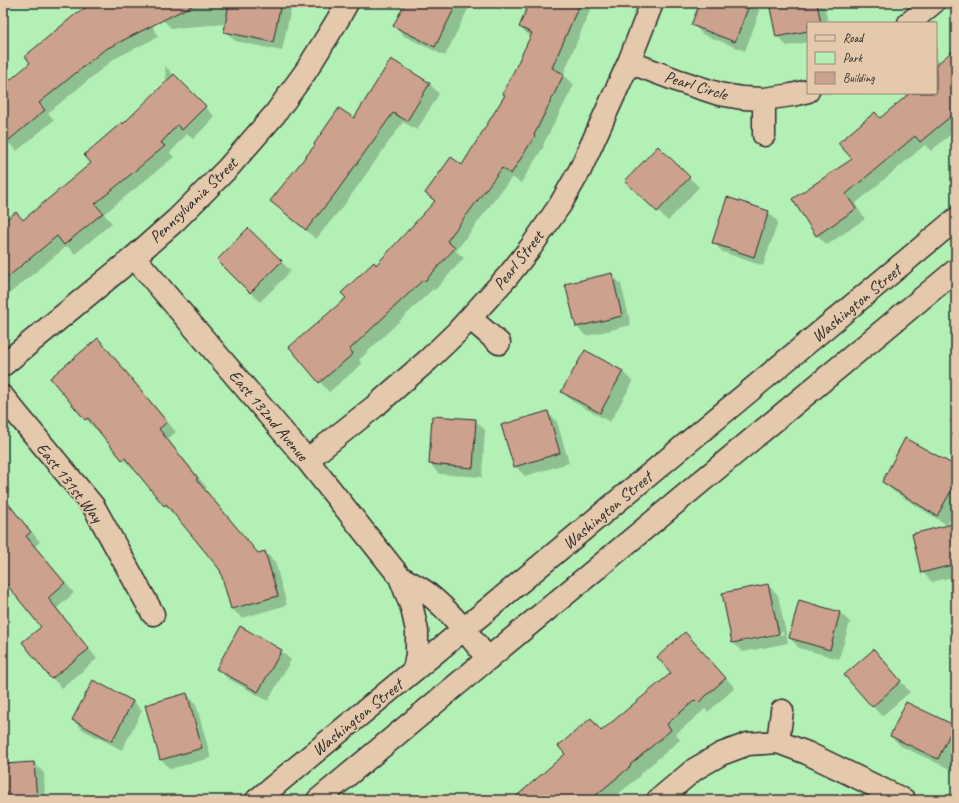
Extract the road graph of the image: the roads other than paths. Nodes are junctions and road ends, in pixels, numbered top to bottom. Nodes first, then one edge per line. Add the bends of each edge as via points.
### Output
1 (347, 3) edge
2 (652, 3) edge
3 (933, 3) edge
4 (910, 22) edge
5 (629, 62) junction
6 (807, 90) edge
7 (764, 99) junction
8 (764, 135) dead end
9 (956, 219) edge
10 (134, 257) junction
11 (956, 270) edge
12 (470, 318) junction
13 (499, 343) dead end
14 (3, 365) edge
15 (3, 397) edge
16 (307, 460) junction
17 (400, 577) junction
18 (153, 614) dead end
19 (464, 629) junction
20 (488, 659) junction
21 (414, 670) junction
22 (782, 711) dead end
23 (778, 742) junction
24 (257, 800) edge
25 (318, 800) edge
26 (658, 800) edge
27 (904, 800) edge

1 - 10 street, Pennsylvania Street via 306,71 275,114 176,220
2 - 5 street, Pearl Street
3 - 4 street
5 - 7 street, Pearl Circle via 679,82 719,94
5 - 12 street, Pearl Street via 580,170 560,205 508,276
6 - 7 street, Pearl Circle
7 - 8 street
9 - 19 street, Washington Street
10 - 14 street, Pennsylvania Street
10 - 16 street, East 132nd Avenue
11 - 20 street
12 - 13 street
12 - 16 street, Pearl Street via 428,360
15 - 18 street, East 131st Way via 94,507
16 - 17 street, East 132nd Avenue
17 - 19 street, East 132nd Avenue via 436,600
17 - 21 street, East 132nd Avenue via 412,608 417,632
19 - 20 street, East 132nd Avenue
19 - 21 street, Washington Street
20 - 25 street
21 - 24 street, Washington Street
22 - 23 street
23 - 26 street via 748,744 721,754 695,769
23 - 27 street via 807,753

